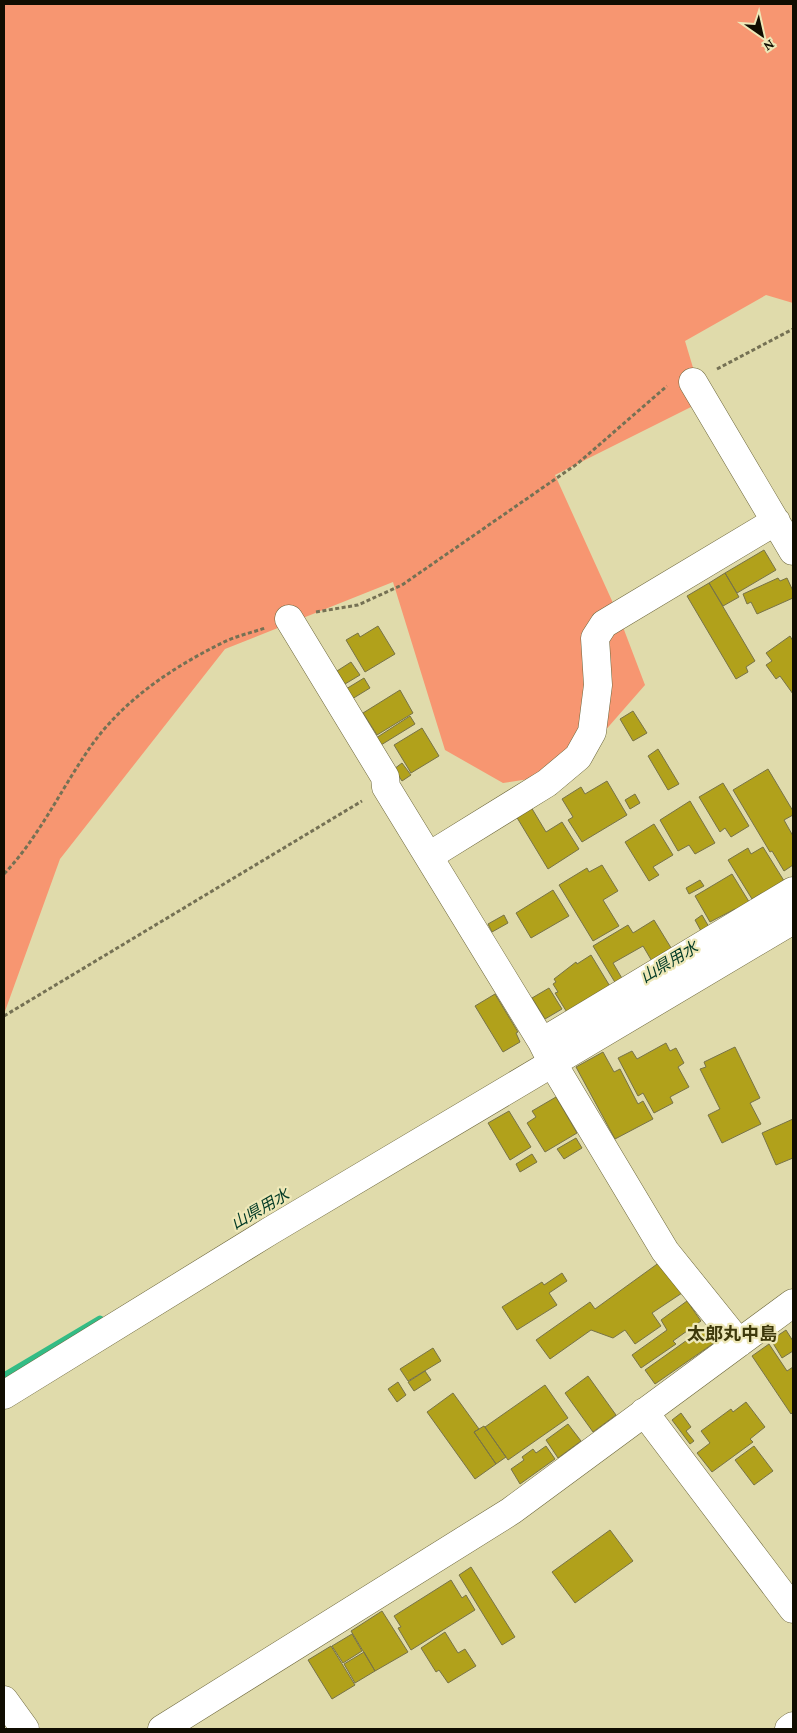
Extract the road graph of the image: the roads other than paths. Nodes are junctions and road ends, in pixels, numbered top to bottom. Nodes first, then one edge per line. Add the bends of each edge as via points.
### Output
1 (693, 382) road end
2 (776, 521) junction
3 (793, 551) edge
4 (289, 619) road end
5 (429, 856) junction
6 (793, 891) edge
7 (793, 920) edge
8 (547, 1053) junction
9 (793, 1303) edge
10 (739, 1342) junction
11 (4, 1395) edge
12 (644, 1412) junction
13 (793, 1609) edge
14 (4, 1700) edge
15 (793, 1726) edge
16 (26, 1729) edge
17 (162, 1729) edge
18 (789, 1729) edge

1 - 2 street
2 - 3 street
2 - 5 street via 604,624 595,638 598,685 592,732 578,756 547,783
4 - 5 street
5 - 8 street
6 - 8 street
7 - 8 street
8 - 10 street via 665,1250
8 - 11 street via 278,1226
9 - 10 street
10 - 12 street
12 - 13 street
12 - 17 street via 511,1511
14 - 16 street
15 - 18 street

